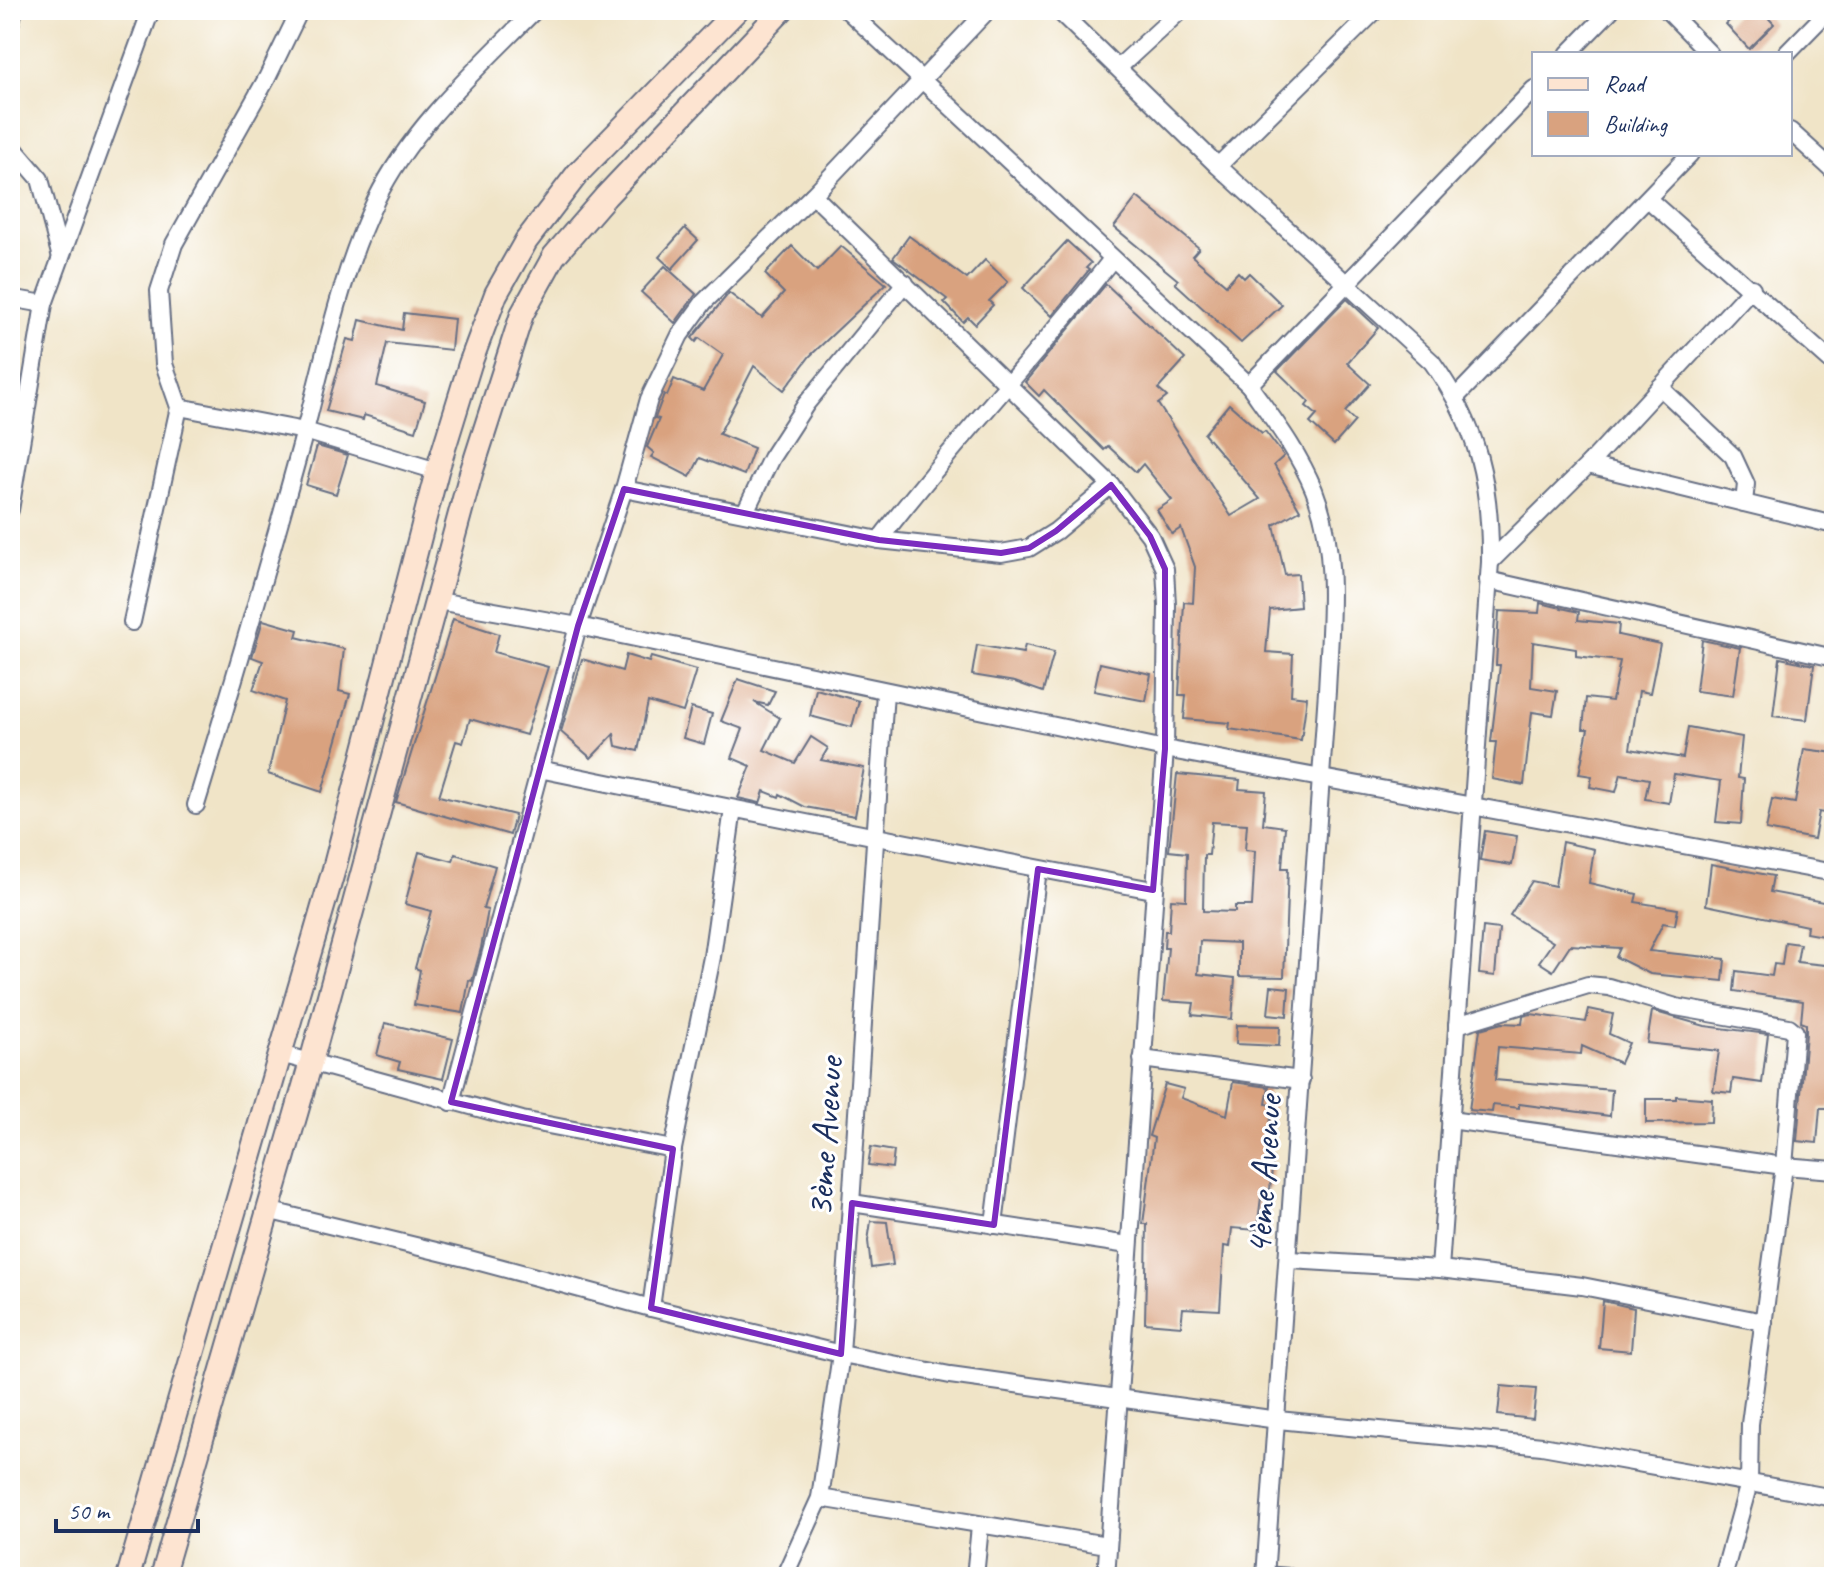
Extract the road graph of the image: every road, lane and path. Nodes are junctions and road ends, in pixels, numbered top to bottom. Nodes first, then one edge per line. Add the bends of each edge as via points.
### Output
1 (14, 10) edge
2 (151, 10) edge
3 (300, 10) edge
4 (535, 10) edge
5 (737, 10) edge
6 (782, 10) edge
7 (847, 10) edge
8 (988, 10) edge
9 (1058, 10) edge
10 (1181, 10) edge
11 (1376, 10) edge
12 (1611, 10) edge
13 (1667, 10) edge
14 (1829, 10) edge
15 (10, 24) edge
16 (1570, 52) edge
17 (1708, 52) edge
18 (1788, 52) edge
19 (1119, 67) junction
20 (921, 80) junction
21 (1532, 91) edge
22 (1792, 133) edge
23 (10, 144) edge
24 (1688, 156) edge
25 (1218, 166) junction
26 (1834, 171) edge
27 (813, 195) junction
28 (1648, 199) junction
29 (60, 254) junction
30 (1112, 259) junction
31 (1347, 282) junction
32 (905, 283) junction
33 (1752, 288) junction
34 (10, 298) edge
35 (44, 304) junction
36 (1834, 364) edge
37 (1249, 385) junction
38 (1007, 387) junction
39 (1660, 387) junction
40 (1456, 397) junction
41 (179, 407) junction
42 (305, 431) junction
43 (1588, 465) junction
44 (437, 471) junction
45 (1111, 485) junction
46 (624, 489) junction
47 (1744, 503) junction
48 (10, 510) edge
49 (745, 512) junction
50 (1834, 525) edge
51 (879, 540) junction
52 (1490, 562) junction
53 (1488, 580) junction
54 (438, 601) junction
55 (132, 622) dead end
56 (578, 626) junction
57 (1834, 658) edge
58 (885, 692) junction
59 (1165, 749) junction
60 (539, 769) junction
61 (1320, 777) junction
62 (1470, 803) junction
63 (196, 805) dead end
64 (733, 809) junction
65 (876, 839) junction
66 (1038, 869) junction
67 (1834, 873) edge
68 (1153, 890) junction
69 (1457, 1025) junction
70 (281, 1054) junction
71 (1142, 1059) junction
72 (311, 1062) junction
73 (1301, 1080) junction
74 (451, 1102) junction
75 (1450, 1120) junction
76 (673, 1149) junction
77 (1784, 1166) junction
78 (1834, 1170) edge
79 (852, 1203) junction
80 (267, 1210) junction
81 (994, 1225) junction
82 (1128, 1245) junction
83 (1290, 1260) junction
84 (1440, 1269) junction
85 (651, 1308) junction
86 (1764, 1322) junction
87 (841, 1354) junction
88 (1121, 1401) junction
89 (1278, 1420) junction
90 (1749, 1483) junction
91 (820, 1498) junction
92 (1834, 1498) edge
93 (980, 1526) junction
94 (1107, 1545) junction
95 (1265, 1576) edge
96 (128, 1577) edge
97 (162, 1577) edge
98 (784, 1577) edge
99 (975, 1577) edge
100 (1106, 1577) edge
101 (1289, 1577) edge
102 (1723, 1577) edge

1 - 15 street
2 - 29 street
3 - 41 street via 174,244 159,291 164,364
4 - 42 street via 449,97 377,198 349,266
5 - 44 street via 578,173 526,241 491,308
6 - 54 street via 554,256 522,314 498,382
7 - 20 street, 4ème Avenue
8 - 20 street
9 - 19 street
10 - 19 street
11 - 25 street
12 - 16 street
13 - 17 street
14 - 18 street
19 - 25 street
20 - 27 street
20 - 30 street, 4ème Avenue
21 - 31 street
22 - 26 street
23 - 29 street via 40,179
24 - 28 street
25 - 31 street
27 - 32 street
27 - 46 street via 732,272 680,335 649,399
28 - 33 street
28 - 40 street
29 - 35 street
30 - 37 street, 4ème Avenue
30 - 38 street
31 - 37 street
31 - 40 street via 1432,362
32 - 38 street
32 - 49 street via 806,404
33 - 36 street
33 - 39 street
34 - 35 street
35 - 48 street
37 - 61 street, 4ème Avenue via 1291,445 1314,491 1329,545
38 - 45 street
38 - 51 street via 933,469
39 - 43 street
39 - 47 street via 1733,456 1746,484
40 - 52 street via 1484,474
41 - 42 street
41 - 55 street
42 - 44 street
42 - 63 street
43 - 47 street
43 - 52 street
44 - 70 street
45 - 51 street via 1029,548 1001,553
45 - 59 street via 1150,536 1165,569
46 - 49 street
46 - 56 street
47 - 50 street
49 - 51 street
52 - 53 street
53 - 57 street
53 - 62 street
54 - 56 street
54 - 72 street
56 - 58 street
56 - 60 street
58 - 59 street
58 - 65 street, 3ème Avenue
59 - 61 street
59 - 68 street
60 - 64 street
60 - 74 street
61 - 62 street
61 - 73 street, 4ème Avenue
62 - 67 street
62 - 69 street
64 - 65 street
64 - 76 street via 712,957
65 - 66 street
65 - 79 street, 3ème Avenue
66 - 68 street
66 - 81 street
68 - 71 street
69 - 75 street
69 - 77 street via 1588,985 1789,1027 1796,1040
70 - 72 street
70 - 96 street
71 - 73 street
71 - 82 street
72 - 74 street
72 - 80 street
73 - 83 street, 4ème Avenue
74 - 76 street
75 - 77 street
75 - 84 street
76 - 85 street
77 - 78 street
77 - 86 street
79 - 81 street
79 - 87 street, 3ème Avenue
80 - 85 street
80 - 97 street
81 - 82 street
82 - 88 street
83 - 84 street
83 - 89 street, 4ème Avenue
84 - 86 street via 1582,1286
85 - 87 street
86 - 90 street via 1750,1424
87 - 88 street
87 - 91 street, 3ème Avenue
88 - 89 street
88 - 94 street
89 - 90 street via 1542,1446
89 - 95 street, 4ème Avenue
90 - 92 street
90 - 102 street
91 - 93 street
91 - 98 street, 3ème Avenue
93 - 94 street
93 - 99 street
94 - 100 street
95 - 101 street

